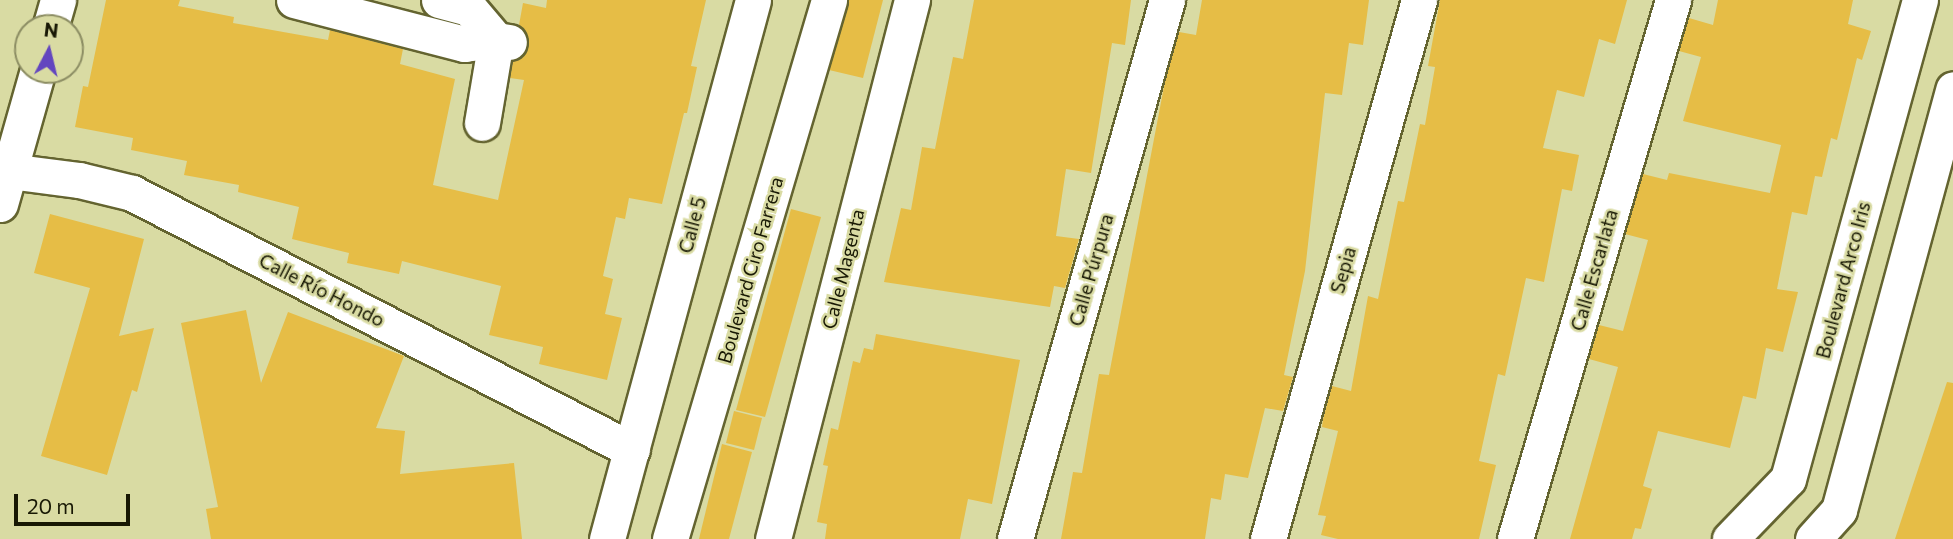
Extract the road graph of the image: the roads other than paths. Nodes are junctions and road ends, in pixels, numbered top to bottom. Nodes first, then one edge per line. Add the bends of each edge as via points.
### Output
1 (294, 0) edge
2 (439, 0) edge
3 (753, 0) edge
4 (829, 0) edge
5 (912, 0) edge
6 (1167, 0) edge
7 (1419, 0) edge
8 (1673, 0) edge
9 (1920, 0) edge
10 (503, 41) junction
11 (34, 84) edge
12 (1953, 89) edge
13 (482, 123) dead end
14 (3, 180) edge
15 (632, 450) junction
16 (607, 539) edge
17 (670, 539) edge
18 (773, 539) edge
19 (1015, 539) edge
20 (1268, 539) edge
21 (1515, 539) edge
22 (1730, 539) edge
23 (1813, 539) edge

1 - 10 street via 464,44
2 - 10 street via 470,8
3 - 15 street, Calle 5
4 - 17 street, Boulevard Ciro Farrera
5 - 18 street, Calle Magenta
6 - 19 street, Calle Púrpura
7 - 20 street, Sepia
8 - 21 street, Calle Escarlata
9 - 22 street, Boulevard Arco Iris via 1788,479
10 - 13 street
11 - 14 street
12 - 23 street via 1839,510
14 - 15 street, Calle Río Hondo via 79,180 132,192
15 - 16 street, Calle 5

